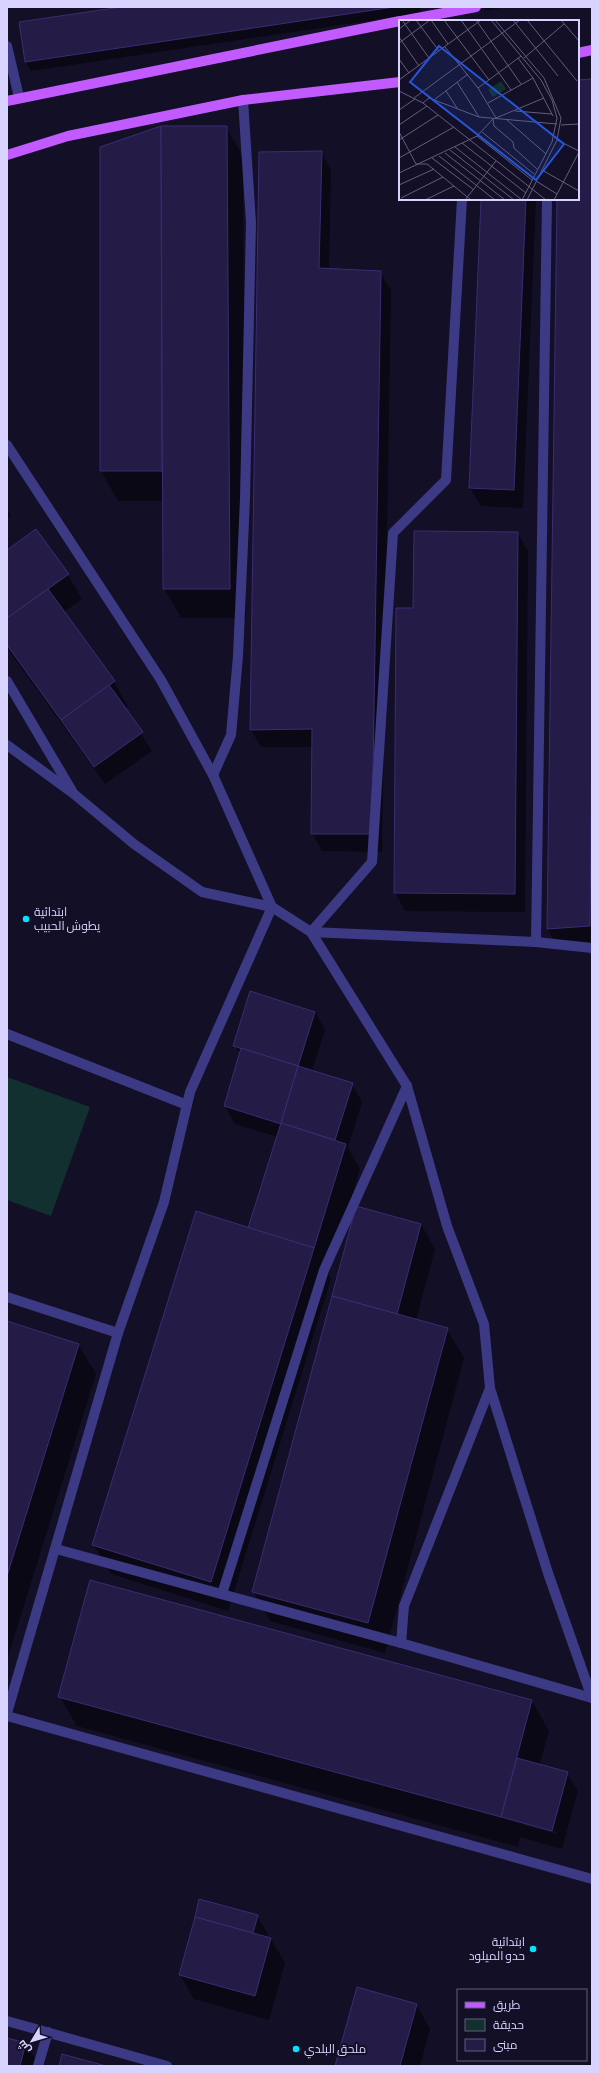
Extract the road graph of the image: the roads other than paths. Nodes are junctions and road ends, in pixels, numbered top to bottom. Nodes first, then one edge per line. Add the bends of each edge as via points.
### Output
1 (476, 7) edge
2 (448, 9) edge
3 (405, 20) edge
4 (399, 21) edge
5 (7, 46) edge
6 (592, 50) edge
7 (579, 53) edge
8 (399, 82) edge
9 (19, 97) junction
10 (7, 100) edge
11 (243, 100) junction
12 (7, 155) edge
13 (462, 200) edge
14 (548, 200) edge
15 (7, 445) edge
16 (7, 681) edge
17 (7, 745) edge
18 (213, 775) junction
19 (74, 794) junction
20 (272, 906) junction
21 (311, 932) junction
22 (536, 942) junction
23 (592, 948) edge
24 (7, 1034) edge
25 (407, 1086) junction
26 (187, 1104) junction
27 (7, 1297) edge
28 (118, 1333) junction
29 (490, 1388) junction
30 (56, 1549) junction
31 (222, 1594) junction
32 (401, 1643) junction
33 (592, 1698) edge
34 (7, 1713) edge
35 (7, 1716) edge
36 (592, 1879) edge
37 (7, 2021) edge
38 (48, 2032) junction
39 (38, 2066) edge
40 (167, 2066) edge

1 - 2 main road
2 - 3 main road
4 - 9 main road
5 - 9 street
6 - 7 main road
8 - 11 main road
9 - 10 main road
11 - 12 main road via 68,136
11 - 18 street via 251,222 238,656 231,735
13 - 21 street via 446,480 393,533 372,862
14 - 22 street
15 - 18 street via 161,680
16 - 19 street
17 - 19 street
18 - 20 street
19 - 20 street via 134,844 202,892
20 - 21 street
20 - 26 street
21 - 22 street
21 - 25 street
22 - 23 street
24 - 26 street
25 - 29 street via 447,1226 484,1324
25 - 31 street via 324,1270
26 - 28 street via 164,1202
27 - 28 street
28 - 30 street
29 - 32 street via 404,1606
29 - 33 street via 548,1573
30 - 31 street
30 - 34 street
31 - 32 street
32 - 33 street
35 - 36 street
37 - 38 street
38 - 39 street
38 - 40 street

